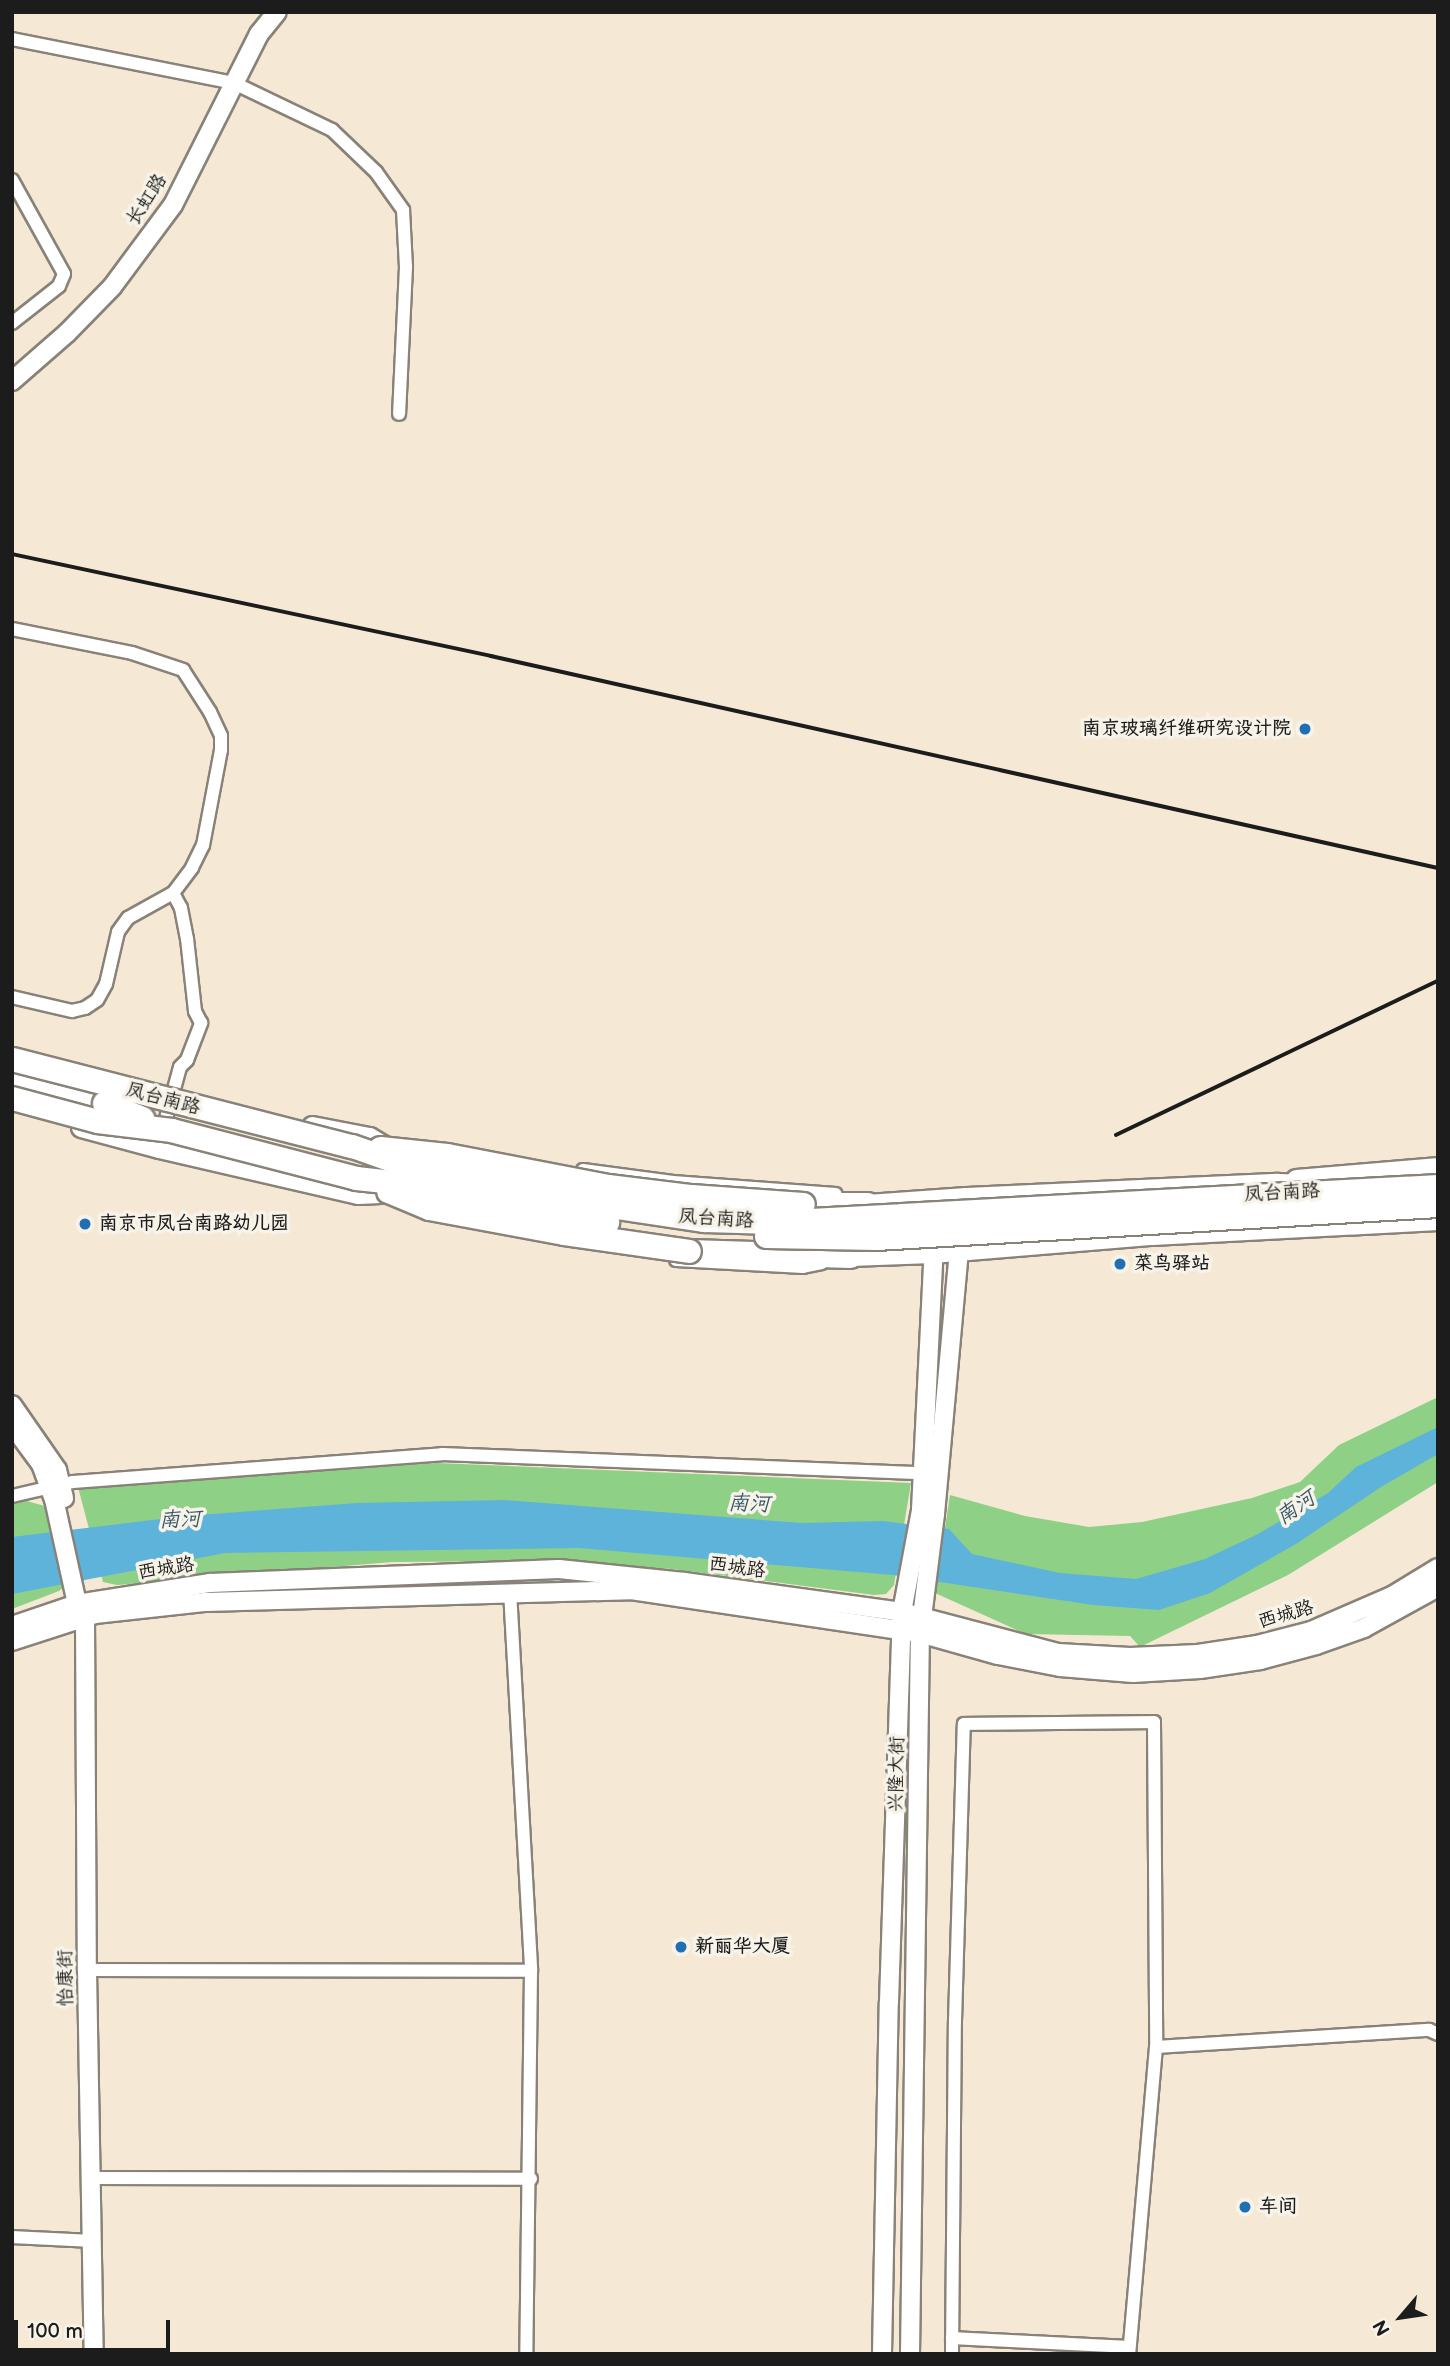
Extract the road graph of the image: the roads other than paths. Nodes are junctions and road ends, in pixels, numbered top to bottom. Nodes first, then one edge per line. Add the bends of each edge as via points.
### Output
1 (277, 12) edge
2 (12, 39) edge
3 (234, 83) junction
4 (12, 180) edge
5 (12, 323) edge
6 (14, 377) edge
7 (399, 414) dead end
8 (12, 629) edge
9 (173, 893) junction
10 (12, 997) edge
11 (12, 1052) edge
12 (12, 1059) edge
13 (12, 1079) edge
14 (172, 1094) junction
15 (12, 1098) edge
16 (12, 1108) edge
17 (165, 1139) junction
18 (360, 1142) junction
19 (1438, 1167) edge
20 (1438, 1177) edge
21 (1278, 1182) junction
22 (357, 1186) junction
23 (1438, 1186) edge
24 (966, 1197) junction
25 (938, 1200) junction
26 (867, 1204) junction
27 (1438, 1205) edge
28 (1438, 1220) edge
29 (958, 1251) junction
30 (932, 1253) junction
31 (850, 1256) junction
32 (12, 1405) edge
33 (12, 1425) edge
34 (922, 1473) junction
35 (55, 1486) junction
36 (12, 1496) edge
37 (928, 1512) junction
38 (1434, 1584) edge
39 (510, 1591) junction
40 (85, 1603) junction
41 (912, 1623) junction
42 (12, 1626) edge
43 (12, 1641) edge
44 (87, 1970) junction
45 (531, 1971) junction
46 (1438, 2034) edge
47 (1156, 2047) junction
48 (91, 2178) junction
49 (531, 2179) junction
50 (12, 2237) edge
51 (92, 2241) junction
52 (952, 2338) junction
53 (1129, 2350) edge
54 (94, 2354) edge
55 (526, 2354) edge
56 (882, 2354) edge
57 (910, 2354) edge
58 (952, 2354) edge

1 - 3 main road, 长虹路 via 259,34
2 - 3 street
3 - 6 main road, 长虹路 via 173,205 112,287
3 - 7 street via 332,130 376,172 403,210 406,267
4 - 5 street via 64,274 59,286
8 - 9 street via 171,664 190,677 220,736 222,750 203,845
9 - 10 street via 128,918 115,942 106,984 85,1009 60,1010
9 - 14 street via 181,908 195,1012 201,1023
11 - 14 main road, 凤台南路
12 - 18 highway, 凤台南路, bridge
13 - 17 highway, bridge via 104,1103
14 - 17 street
14 - 18 main road, 凤台南路
15 - 17 highway, 凤台南路, bridge
16 - 17 main road, 凤台南路
17 - 22 highway, 凤台南路, bridge
18 - 23 highway, 凤台南路, bridge via 407,1165 556,1198 704,1220 760,1222
18 - 26 highway, bridge via 656,1192 803,1205
18 - 26 main road, 凤台南路 via 403,1157 561,1190 642,1201 842,1212
19 - 21 main road, 凤台南路
20 - 21 main road, 凤台南路
21 - 24 main road, 凤台南路
22 - 27 highway, 凤台南路, bridge via 401,1183 547,1213 702,1234 835,1239
22 - 31 main road, 凤台南路 via 620,1237 724,1247 823,1249
22 - 31 highway, bridge via 429,1208 690,1251
24 - 25 main road, 凤台南路
24 - 29 main road, 兴隆大街
25 - 26 main road, 凤台南路
25 - 30 main road, 兴隆大街
28 - 29 main road, 凤台南路
29 - 30 main road, 凤台南路
29 - 37 main road, 兴隆大街
30 - 31 main road, 凤台南路
30 - 34 main road, 兴隆大街
32 - 35 main road via 57,1470
33 - 35 main road
34 - 35 street via 442,1454
34 - 37 main road, 兴隆大街
35 - 36 street
35 - 40 main road, 怡康街
37 - 41 main road, 兴隆大街
38 - 41 main road, 西城路 via 1311,1631 1233,1649 1130,1657 1000,1648
39 - 40 main road, 西城路
39 - 41 main road, 西城路 via 631,1590
39 - 45 street
40 - 41 main road, 西城路 via 210,1583 559,1569 684,1582
40 - 42 main road, 西城路
40 - 43 main road, 西城路
40 - 44 main road, 怡康街
41 - 56 main road, 兴隆大街 via 889,2002
41 - 57 main road, 兴隆大街
44 - 45 street
44 - 48 main road, 怡康街
45 - 49 street
46 - 47 street via 1429,2030
47 - 52 street via 1154,1722 964,1724
47 - 53 street
48 - 49 street
48 - 51 main road, 怡康街
49 - 55 street
50 - 51 street
51 - 54 main road, 怡康街
52 - 53 street
52 - 58 street

